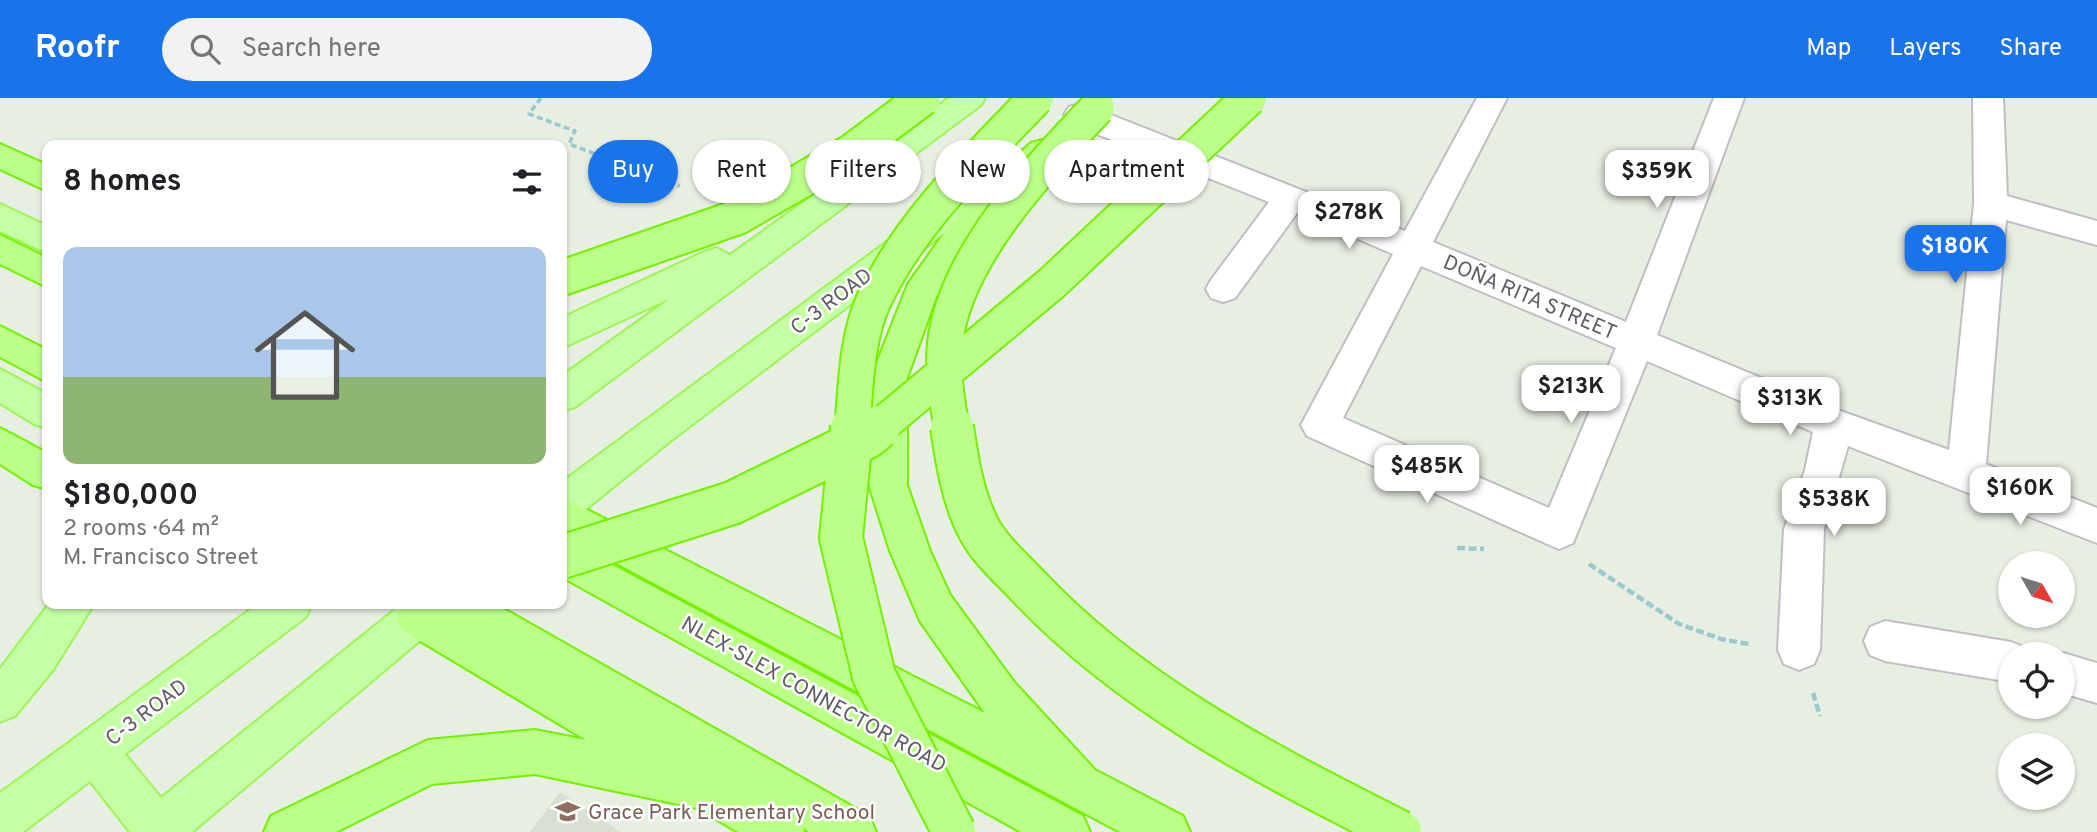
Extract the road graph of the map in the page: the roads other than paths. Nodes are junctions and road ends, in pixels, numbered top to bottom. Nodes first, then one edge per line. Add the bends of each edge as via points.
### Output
1 (923, 98) edge
2 (970, 98) edge
3 (1037, 98) edge
4 (1248, 98) edge
5 (1492, 98) edge
6 (1729, 98) edge
7 (1988, 98) edge
8 (1097, 104) edge
9 (912, 140) edge
10 (0, 155) edge
11 (42, 176) edge
12 (1290, 197) junction
13 (822, 203) edge
14 (824, 203) edge
15 (1991, 204) junction
16 (0, 216) edge
17 (2097, 233) edge
18 (42, 238) edge
19 (0, 248) edge
20 (1413, 248) junction
21 (42, 271) edge
22 (567, 276) edge
23 (1223, 289) dead end
24 (567, 332) edge
25 (0, 340) edge
26 (1637, 341) junction
27 (42, 364) edge
28 (0, 384) edge
29 (567, 392) edge
30 (42, 411) edge
31 (1833, 424) junction
32 (0, 444) edge
33 (42, 470) edge
34 (1966, 473) junction
35 (567, 501) edge
36 (567, 517) edge
37 (2097, 526) edge
38 (567, 554) edge
39 (567, 559) edge
40 (70, 609) edge
41 (284, 609) edge
42 (423, 609) edge
43 (428, 609) edge
44 (429, 609) edge
45 (1885, 641) dead end
46 (1799, 650) road end
47 (1998, 660) edge
48 (2075, 677) edge
49 (2097, 683) edge
50 (0, 701) edge
51 (94, 751) junction
52 (707, 788) junction
53 (1082, 789) junction
54 (0, 821) edge
55 (157, 831) edge
56 (287, 832) edge
57 (781, 832) edge
58 (853, 832) edge
59 (954, 832) edge
60 (1067, 832) edge
61 (1167, 832) edge
62 (1401, 832) edge

1 - 22 highway, bridge via 851,152 738,218
2 - 9 main road
3 - 59 highway, bridge via 955,183 909,239 872,304 858,363 841,538 874,676
4 - 38 highway, bridge via 1052,283 867,436 732,503
5 - 20 street
6 - 26 street
7 - 15 street
8 - 12 street, DOÑA RITA STREET
8 - 35 main road, C-3 ROAD
8 - 53 highway via 979,211 920,293 889,378 888,485 935,608 999,697
8 - 62 highway, bridge via 1012,202 981,250 952,315 942,363 955,452 979,530 1043,605 1147,690 1272,767
10 - 11 highway
12 - 20 street, DOÑA RITA STREET
12 - 23 street
13 - 24 main road via 717,260
14 - 29 main road
15 - 17 street
15 - 34 street
16 - 18 main road
19 - 21 highway
20 - 26 street, DOÑA RITA STREET
20 - 26 street via 1320,425 1559,531
25 - 27 highway
26 - 31 street, DOÑA RITA STREET
28 - 30 main road
31 - 34 street, DOÑA RITA STREET
31 - 46 street via 1824,470 1804,529
32 - 33 highway
34 - 37 street, DOÑA RITA STREET
36 - 53 highway
39 - 60 highway, NLEX-SLEX CONNECTOR ROAD, bridge
40 - 50 main road
41 - 51 main road, C-3 ROAD
42 - 55 main road
43 - 52 highway
44 - 58 highway
45 - 47 street
48 - 49 street
51 - 54 main road, C-3 ROAD
51 - 55 main road
52 - 56 highway via 535,751 428,762
52 - 57 highway
53 - 61 highway

